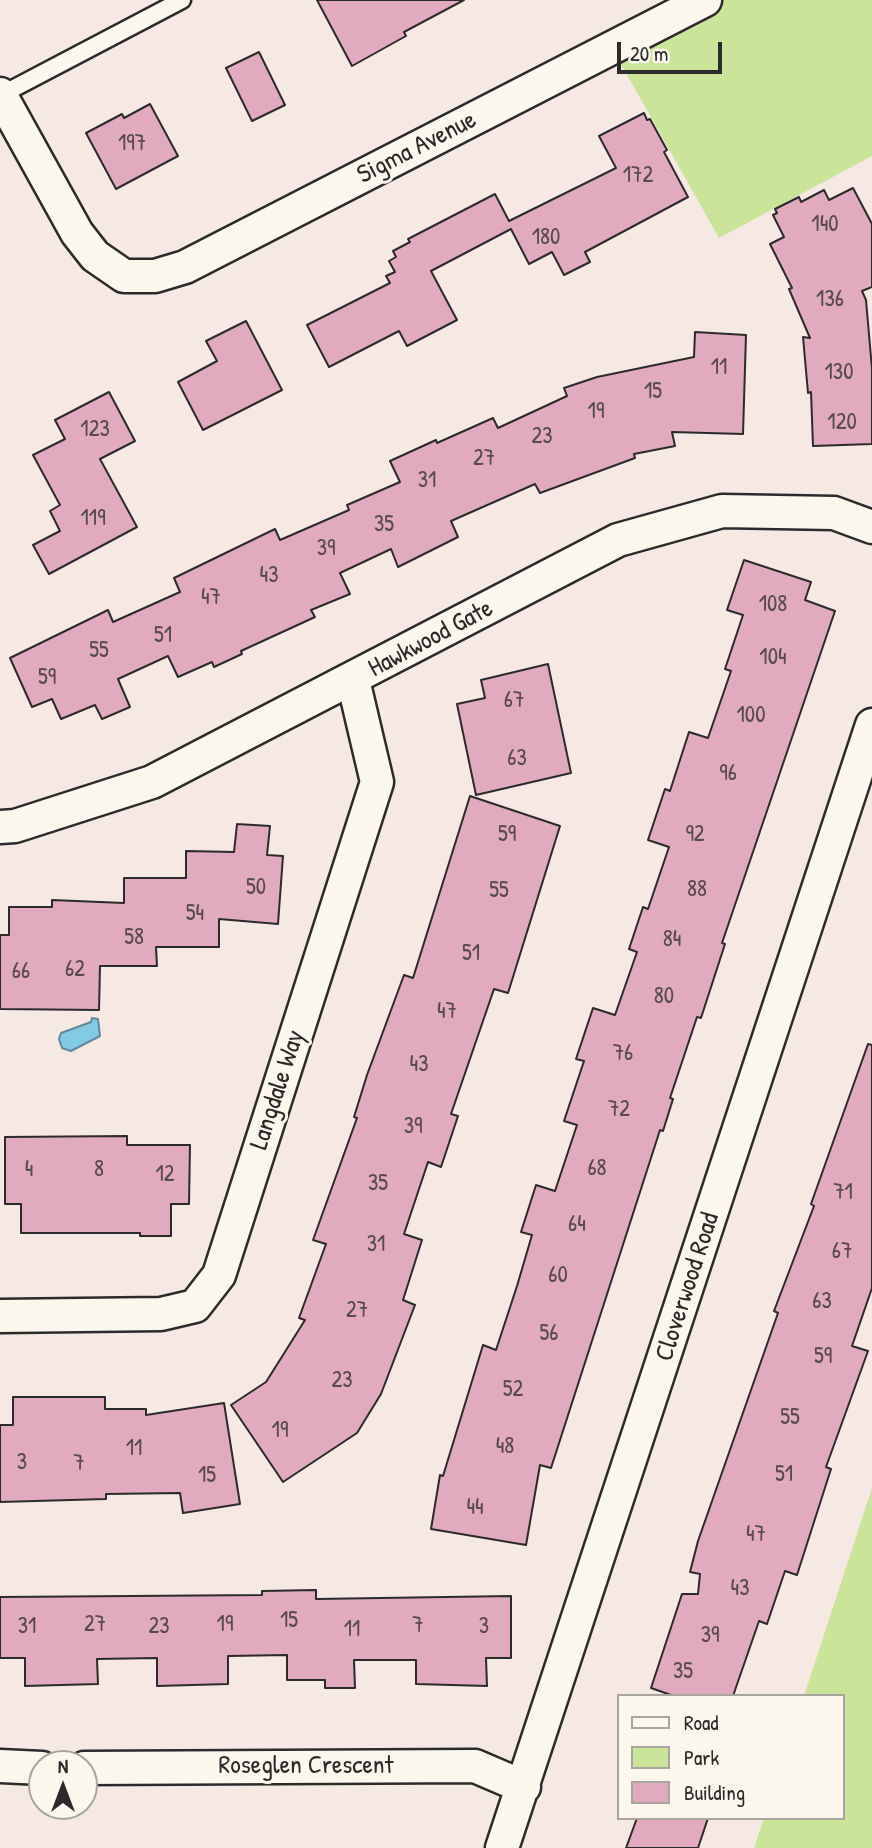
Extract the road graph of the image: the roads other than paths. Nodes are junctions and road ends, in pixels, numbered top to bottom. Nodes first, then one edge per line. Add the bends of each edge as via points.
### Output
1 (182, 0) edge
2 (705, 0) edge
3 (0, 94) edge
4 (872, 527) edge
5 (352, 680) junction
6 (872, 725) edge
7 (0, 827) edge
8 (0, 1316) edge
9 (0, 1766) edge
10 (28, 1767) edge
11 (98, 1768) edge
12 (524, 1787) junction
13 (502, 1848) edge

1 - 3 lane
2 - 3 street, Sigma Avenue via 185,267 155,276 124,276 95,256 77,233
4 - 5 street, Hawkwood Gate via 834,513 722,511 618,540
5 - 7 street, Hawkwood Gate via 152,782
5 - 8 street, Langdale Way via 377,782 219,1275 195,1306 161,1314
6 - 12 street, Cloverwood Road
9 - 10 street
11 - 12 street, Roseglen Crescent via 475,1766
12 - 13 street, Cloverwood Road

